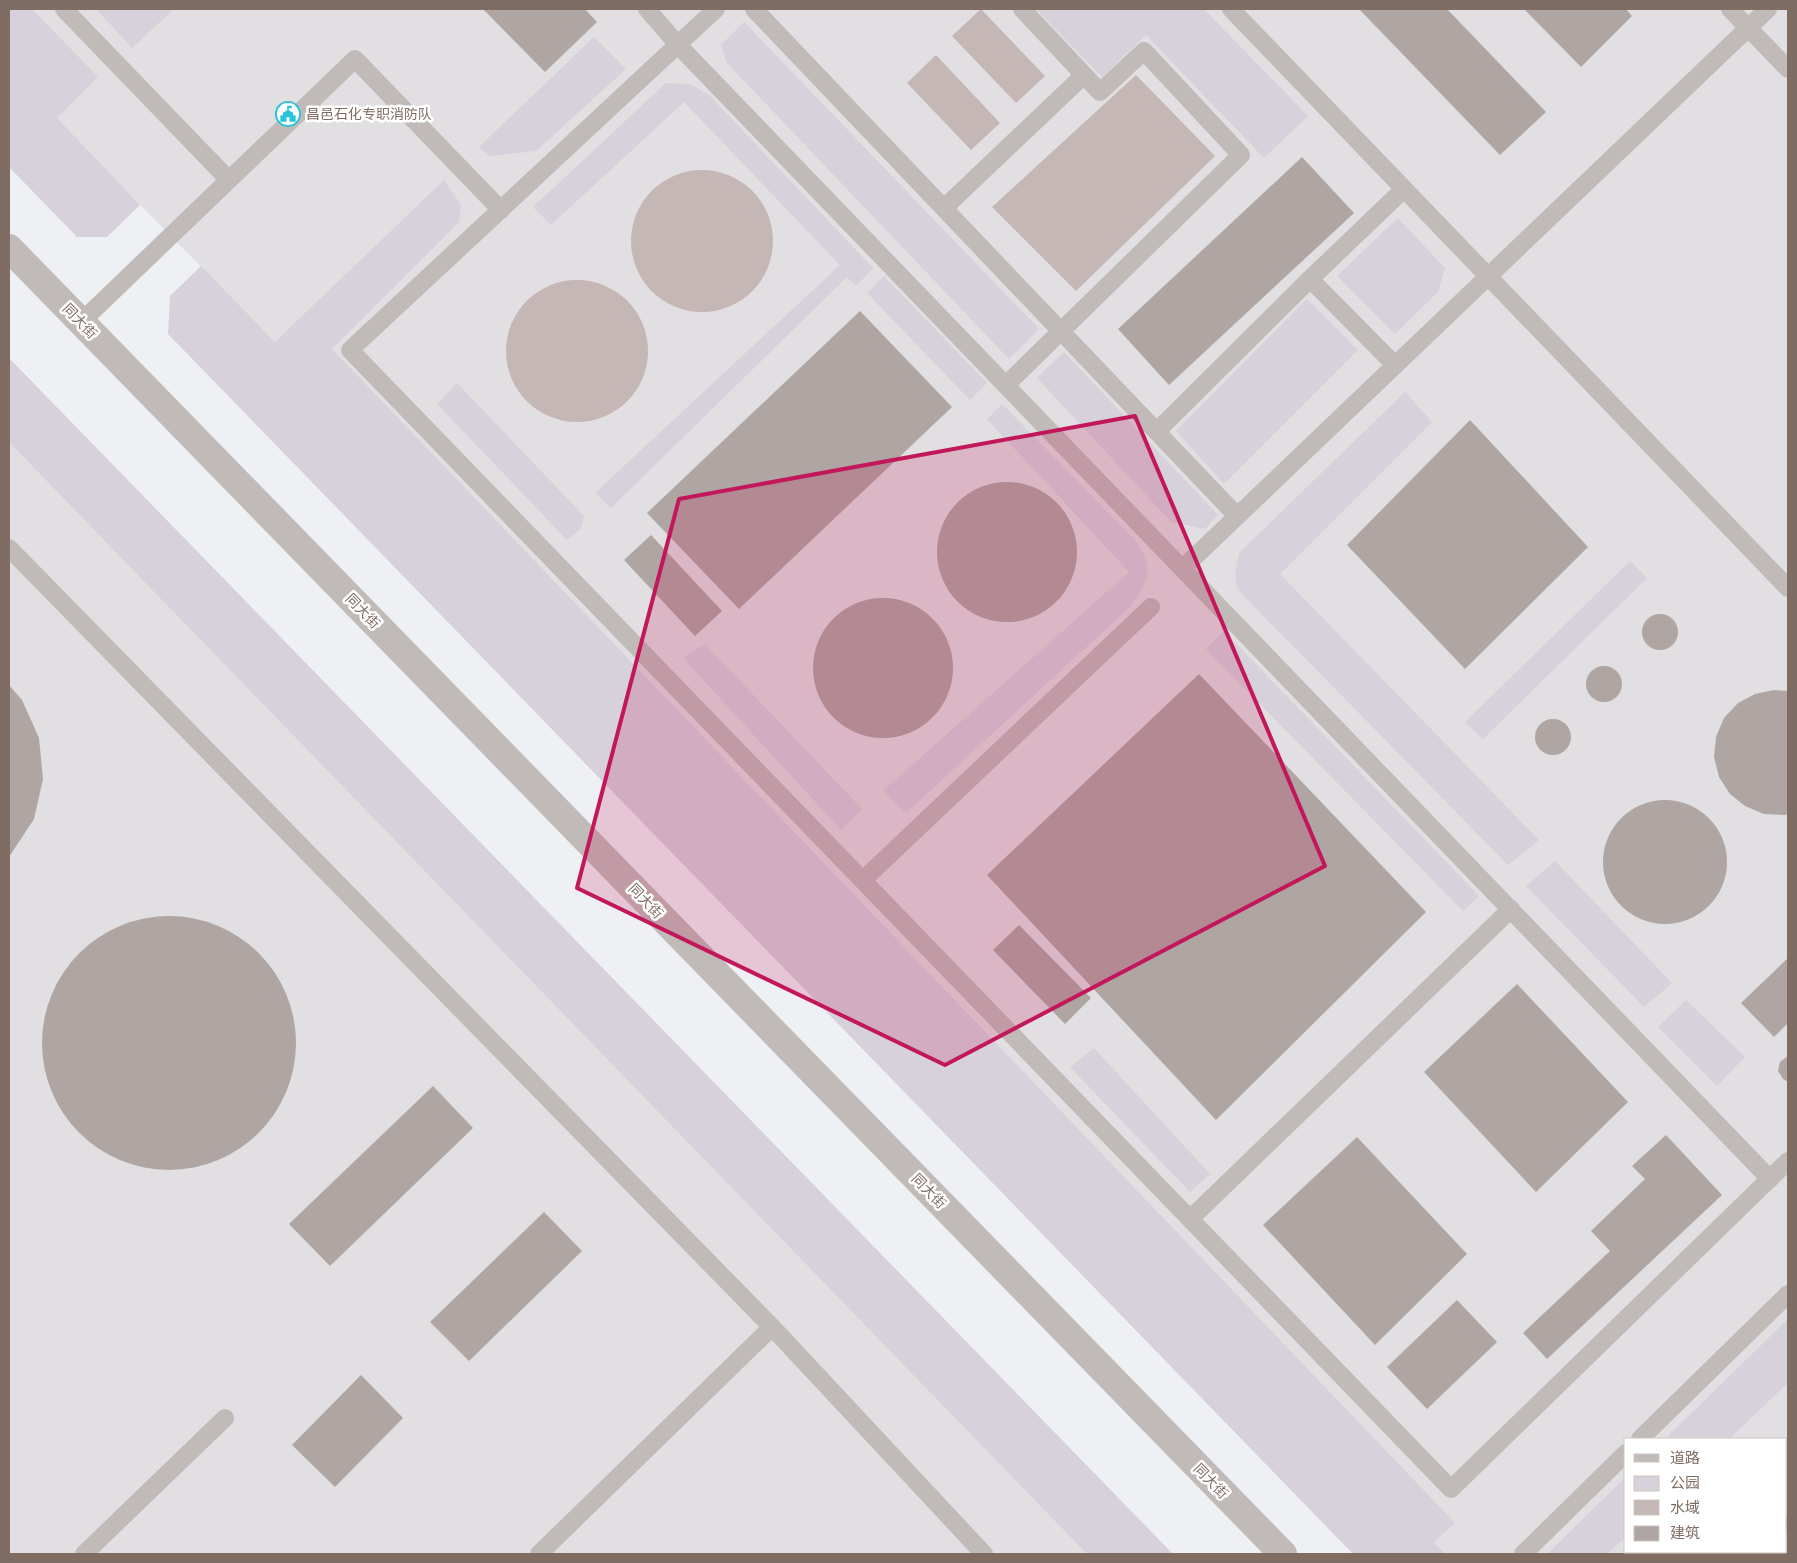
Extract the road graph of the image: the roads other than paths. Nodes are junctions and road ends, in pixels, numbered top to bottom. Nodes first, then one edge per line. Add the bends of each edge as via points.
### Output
1 (64, 9) edge
2 (647, 9) edge
3 (716, 9) edge
4 (754, 9) edge
5 (1022, 9) edge
6 (1231, 9) edge
7 (1730, 9) edge
8 (1768, 9) edge
9 (1748, 27) junction
10 (678, 45) junction
11 (1788, 69) edge
12 (1084, 75) junction
13 (229, 180) junction
14 (1404, 189) junction
15 (944, 208) junction
16 (501, 210) junction
17 (9, 248) edge
18 (1488, 276) junction
19 (1310, 279) junction
20 (81, 322) junction
21 (1061, 330) junction
22 (1396, 365) junction
23 (1006, 385) junction
24 (1157, 431) junction
25 (1238, 516) junction
26 (9, 548) edge
27 (1182, 568) junction
28 (1788, 588) edge
29 (1151, 607) dead end
30 (863, 880) junction
31 (1511, 909) junction
32 (1788, 1161) edge
33 (1770, 1178) junction
34 (1190, 1219) junction
35 (1788, 1294) edge
36 (772, 1327) junction
37 (225, 1418) dead end
38 (1641, 1438) edge
39 (1624, 1455) edge
40 (84, 1554) edge
41 (538, 1554) edge
42 (984, 1554) edge
43 (1283, 1554) edge
44 (1523, 1554) edge

1 - 13 lane
2 - 10 lane
3 - 10 lane
4 - 15 lane
5 - 12 lane
6 - 14 lane
7 - 9 lane
8 - 9 lane
9 - 11 lane
9 - 18 lane
10 - 16 lane
10 - 23 lane
12 - 15 lane
12 - 21 lane via 1100,92 1144,51 1241,155
13 - 16 lane via 355,59
13 - 20 lane
14 - 18 lane
14 - 19 lane
15 - 21 lane
16 - 30 lane via 350,350
17 - 20 street, 同大街
18 - 22 lane
18 - 28 lane
19 - 22 lane
19 - 24 lane
20 - 43 street, 同大街
21 - 23 lane
21 - 24 lane
22 - 25 lane
23 - 27 lane
24 - 25 lane
25 - 27 lane
26 - 36 lane
27 - 31 lane
29 - 30 lane
30 - 34 lane
31 - 33 lane
31 - 34 lane
32 - 33 lane
33 - 34 lane via 1451,1489
35 - 38 lane
36 - 41 lane
36 - 42 lane
37 - 40 lane
39 - 44 lane

